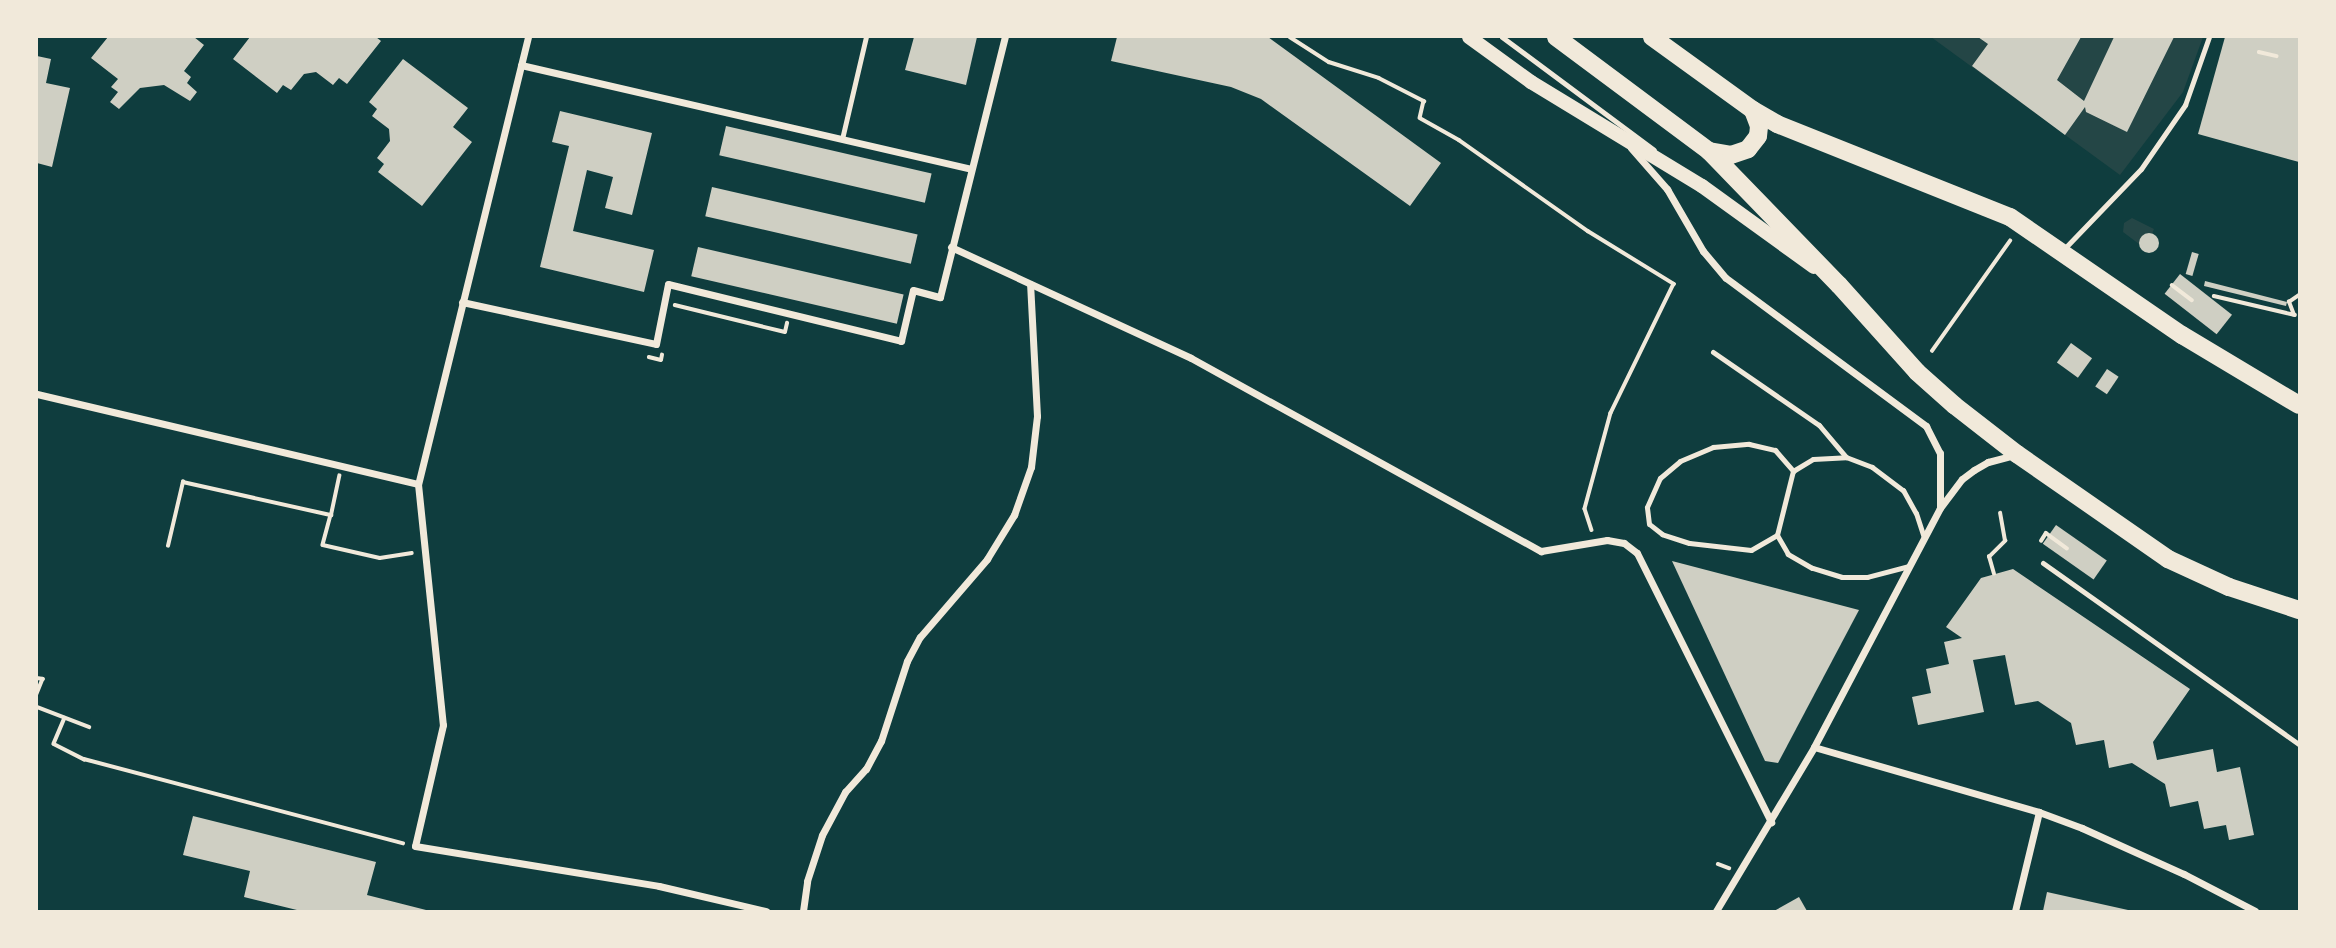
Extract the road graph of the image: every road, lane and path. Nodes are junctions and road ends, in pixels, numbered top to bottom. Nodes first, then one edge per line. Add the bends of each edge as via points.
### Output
1 (528, 37) edge
2 (866, 37) edge
3 (1005, 37) edge
4 (1290, 37) edge
5 (1469, 37) edge
6 (1502, 37) edge
7 (1556, 37) edge
8 (1652, 37) edge
9 (2209, 37) edge
10 (2259, 52) dead end
11 (2277, 56) dead end
12 (521, 65) junction
13 (1753, 110) junction
14 (1610, 130) junction
15 (842, 139) junction
16 (1709, 151) junction
17 (971, 169) junction
18 (1702, 186) junction
19 (2010, 241) dead end
20 (951, 247) junction
21 (2062, 251) junction
22 (1030, 284) junction
23 (1839, 285) junction
24 (2172, 285) dead end
25 (2299, 295) edge
26 (2214, 296) dead end
27 (2192, 300) dead end
28 (463, 302) junction
29 (671, 316) dead end
30 (785, 332) dead end
31 (663, 349) dead end
32 (646, 350) dead end
33 (1932, 351) dead end
34 (1713, 352) dead end
35 (644, 356) dead end
36 (661, 360) dead end
37 (37, 394) edge
38 (2299, 405) edge
39 (2017, 454) junction
40 (1846, 457) junction
41 (342, 466) junction
42 (1793, 471) junction
43 (418, 484) junction
44 (1940, 508) junction
45 (2000, 513) dead end
46 (331, 515) junction
47 (1777, 536) junction
48 (1924, 538) junction
49 (2040, 541) dead end
50 (1596, 542) junction
51 (168, 546) dead end
52 (2067, 548) dead end
53 (425, 551) junction
54 (2043, 562) dead end
55 (1909, 566) junction
56 (1994, 574) dead end
57 (2299, 610) edge
58 (37, 678) edge
59 (37, 694) edge
60 (37, 707) edge
61 (65, 718) junction
62 (89, 727) dead end
63 (2299, 744) edge
64 (1814, 747) junction
65 (2039, 812) junction
66 (1771, 822) junction
67 (415, 846) junction
68 (766, 911) edge
69 (803, 911) edge
70 (1716, 911) edge
71 (2015, 911) edge
72 (2255, 911) edge

1 - 12 street
2 - 15 lane
3 - 17 street
4 - 50 path via 1329,62 1379,78 1424,100 1420,118 1674,284 1611,412 1584,509
5 - 14 main road
6 - 18 lane
7 - 16 main road
8 - 13 main road
9 - 21 lane via 2185,105 2141,169
10 - 11 path
12 - 15 street
12 - 28 street
13 - 16 main road via 1758,136 1748,149 1731,155
13 - 21 main road via 1810,139 1997,211
14 - 18 main road
14 - 44 street via 1655,174 1726,278 1926,426 1940,453
15 - 17 street
16 - 23 main road
17 - 20 street
18 - 23 main road
19 - 33 path
20 - 22 street
20 - 28 street via 940,297 913,290 901,341 668,284 656,344
21 - 38 main road via 2182,335
22 - 50 street via 1191,359 1541,551
22 - 69 street via 1037,416 1023,491 1014,515 986,559 920,637 906,661 881,741 822,835
23 - 39 main road via 1917,372
24 - 27 path
25 - 26 path via 2289,302 2295,315
28 - 43 street
29 - 30 path via 674,305
31 - 36 path
32 - 35 path
34 - 40 lane via 1819,425
37 - 41 street
39 - 44 street via 1974,470
39 - 57 main road via 2168,559 2229,587
40 - 42 lane via 1813,459
40 - 48 lane via 1872,467 1903,490
41 - 43 street
41 - 46 path
42 - 47 lane
42 - 47 lane via 1775,450 1749,444 1713,447 1679,461 1660,478 1647,507 1649,524 1689,543 1751,550
43 - 53 street
44 - 48 street
45 - 56 path via 2005,541 1989,557
46 - 51 path via 183,482
46 - 53 path via 323,545 380,558
47 - 55 lane via 1788,554 1812,568 1842,576 1867,577
48 - 55 street
49 - 52 path via 2046,533
50 - 66 street via 1624,543 1637,553
53 - 67 street via 443,725
54 - 63 lane
55 - 64 street
58 - 59 path via 43,679
60 - 61 path
61 - 62 path
61 - 67 path via 54,744 84,760
64 - 65 street
64 - 66 street
65 - 71 street
65 - 72 street via 2130,848
66 - 70 street
67 - 68 street via 659,886

